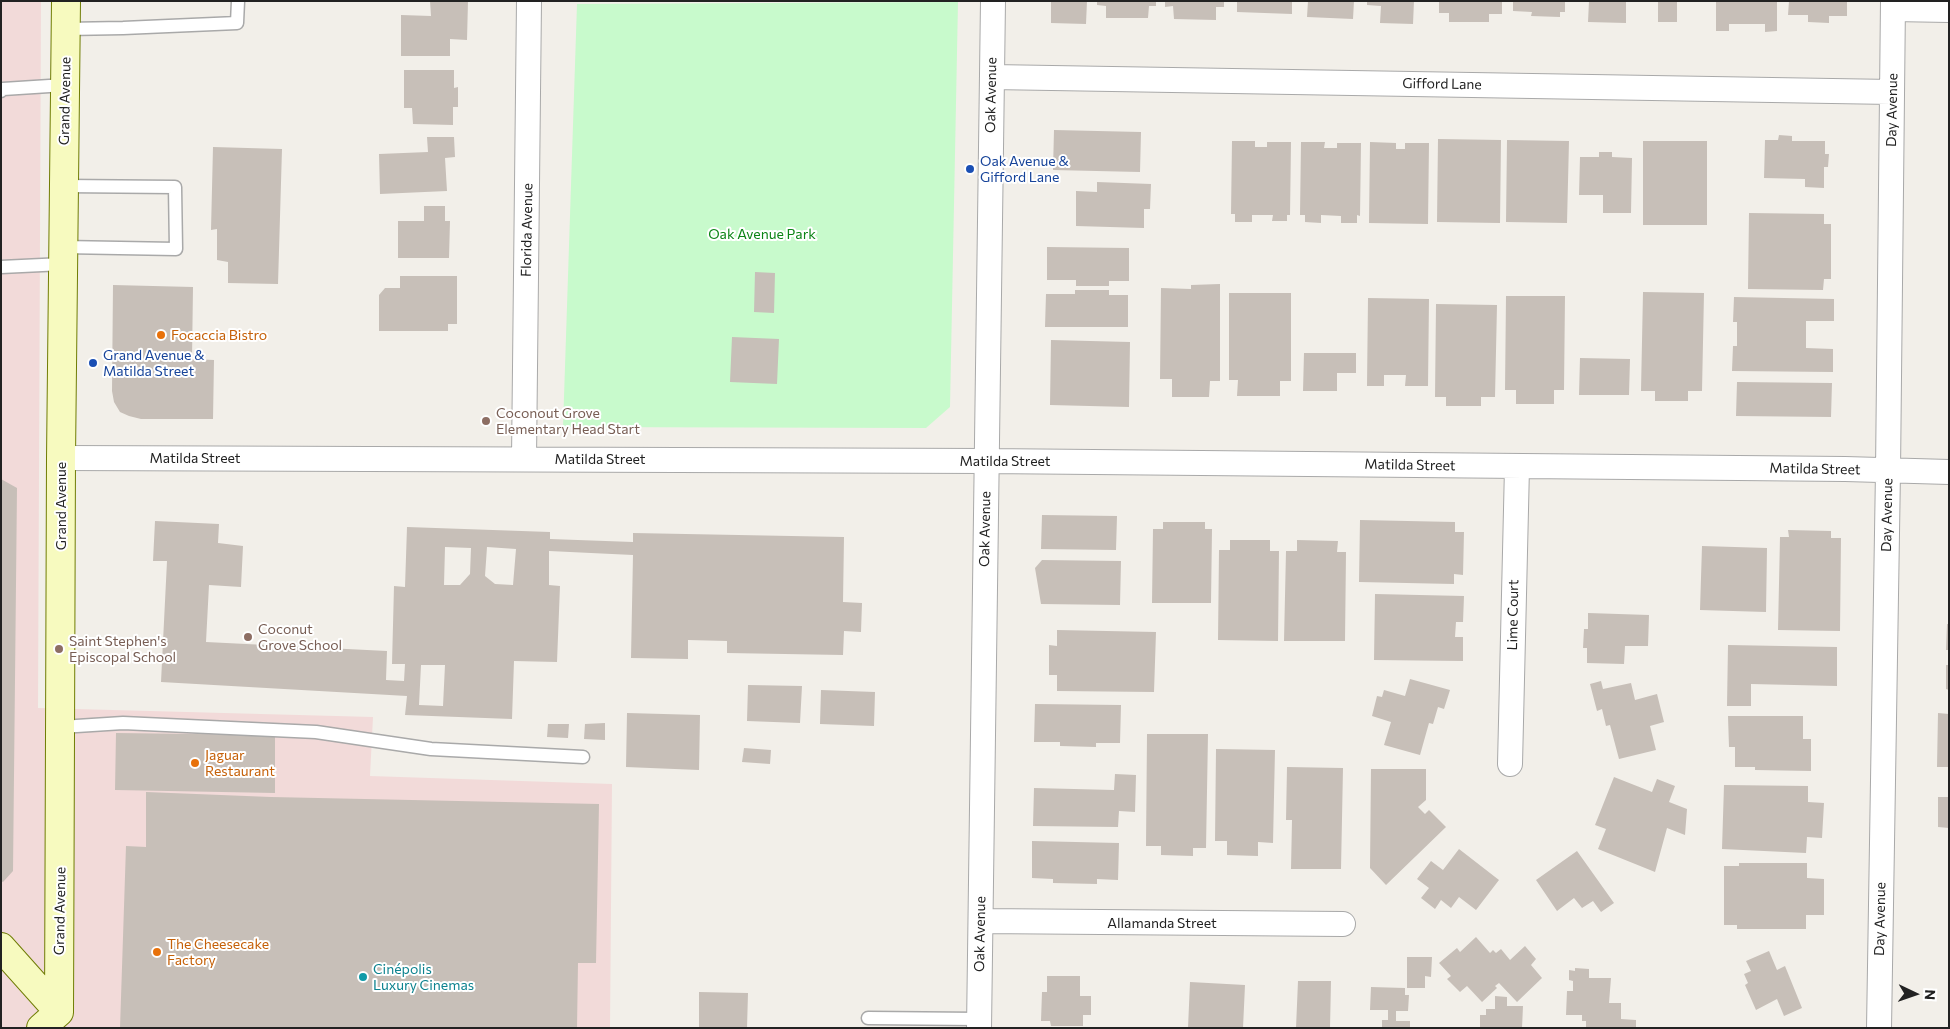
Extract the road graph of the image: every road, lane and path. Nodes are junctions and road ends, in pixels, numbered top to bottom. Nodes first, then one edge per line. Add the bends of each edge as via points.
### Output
1 (66, 1) edge
2 (238, 1) edge
3 (529, 1) edge
4 (993, 1) edge
5 (1893, 5) edge
6 (1949, 10) edge
7 (66, 29) junction
8 (992, 76) junction
9 (65, 85) junction
10 (1, 91) edge
11 (1892, 92) junction
12 (64, 186) junction
13 (63, 256) junction
14 (1, 267) edge
15 (61, 458) junction
16 (524, 458) junction
17 (986, 461) junction
18 (1517, 467) junction
19 (1888, 471) junction
20 (1949, 472) edge
21 (61, 727) junction
22 (583, 757) dead end
23 (1510, 764) dead end
24 (981, 922) junction
25 (1343, 924) dead end
26 (1, 947) edge
27 (868, 1018) dead end
28 (50, 1020) edge
29 (979, 1023) edge
30 (1878, 1028) edge

1 - 7 main road, Grand Avenue
2 - 7 lane via 237,22
3 - 16 street, Florida Avenue
4 - 8 street, Oak Avenue
5 - 6 street
5 - 11 street, Day Avenue
7 - 9 main road, Grand Avenue
8 - 11 street, Gifford Lane
8 - 17 street, Oak Avenue
9 - 10 lane
9 - 12 main road, Grand Avenue
11 - 19 street, Day Avenue
12 - 13 main road, Grand Avenue
12 - 13 lane via 175,187 176,248
13 - 14 lane
13 - 15 main road, Grand Avenue
15 - 16 street, Matilda Street
15 - 21 main road, Grand Avenue
16 - 17 street, Matilda Street
17 - 18 street, Matilda Street
17 - 24 street, Oak Avenue
18 - 19 street, Matilda Street
18 - 23 street, Lime Court
19 - 20 street, Matilda Street
19 - 30 street, Day Avenue
21 - 22 lane via 122,723 316,732 431,749
21 - 28 main road, Grand Avenue
24 - 25 street, Allamanda Street
24 - 29 street, Oak Avenue
26 - 28 main road
27 - 29 lane

